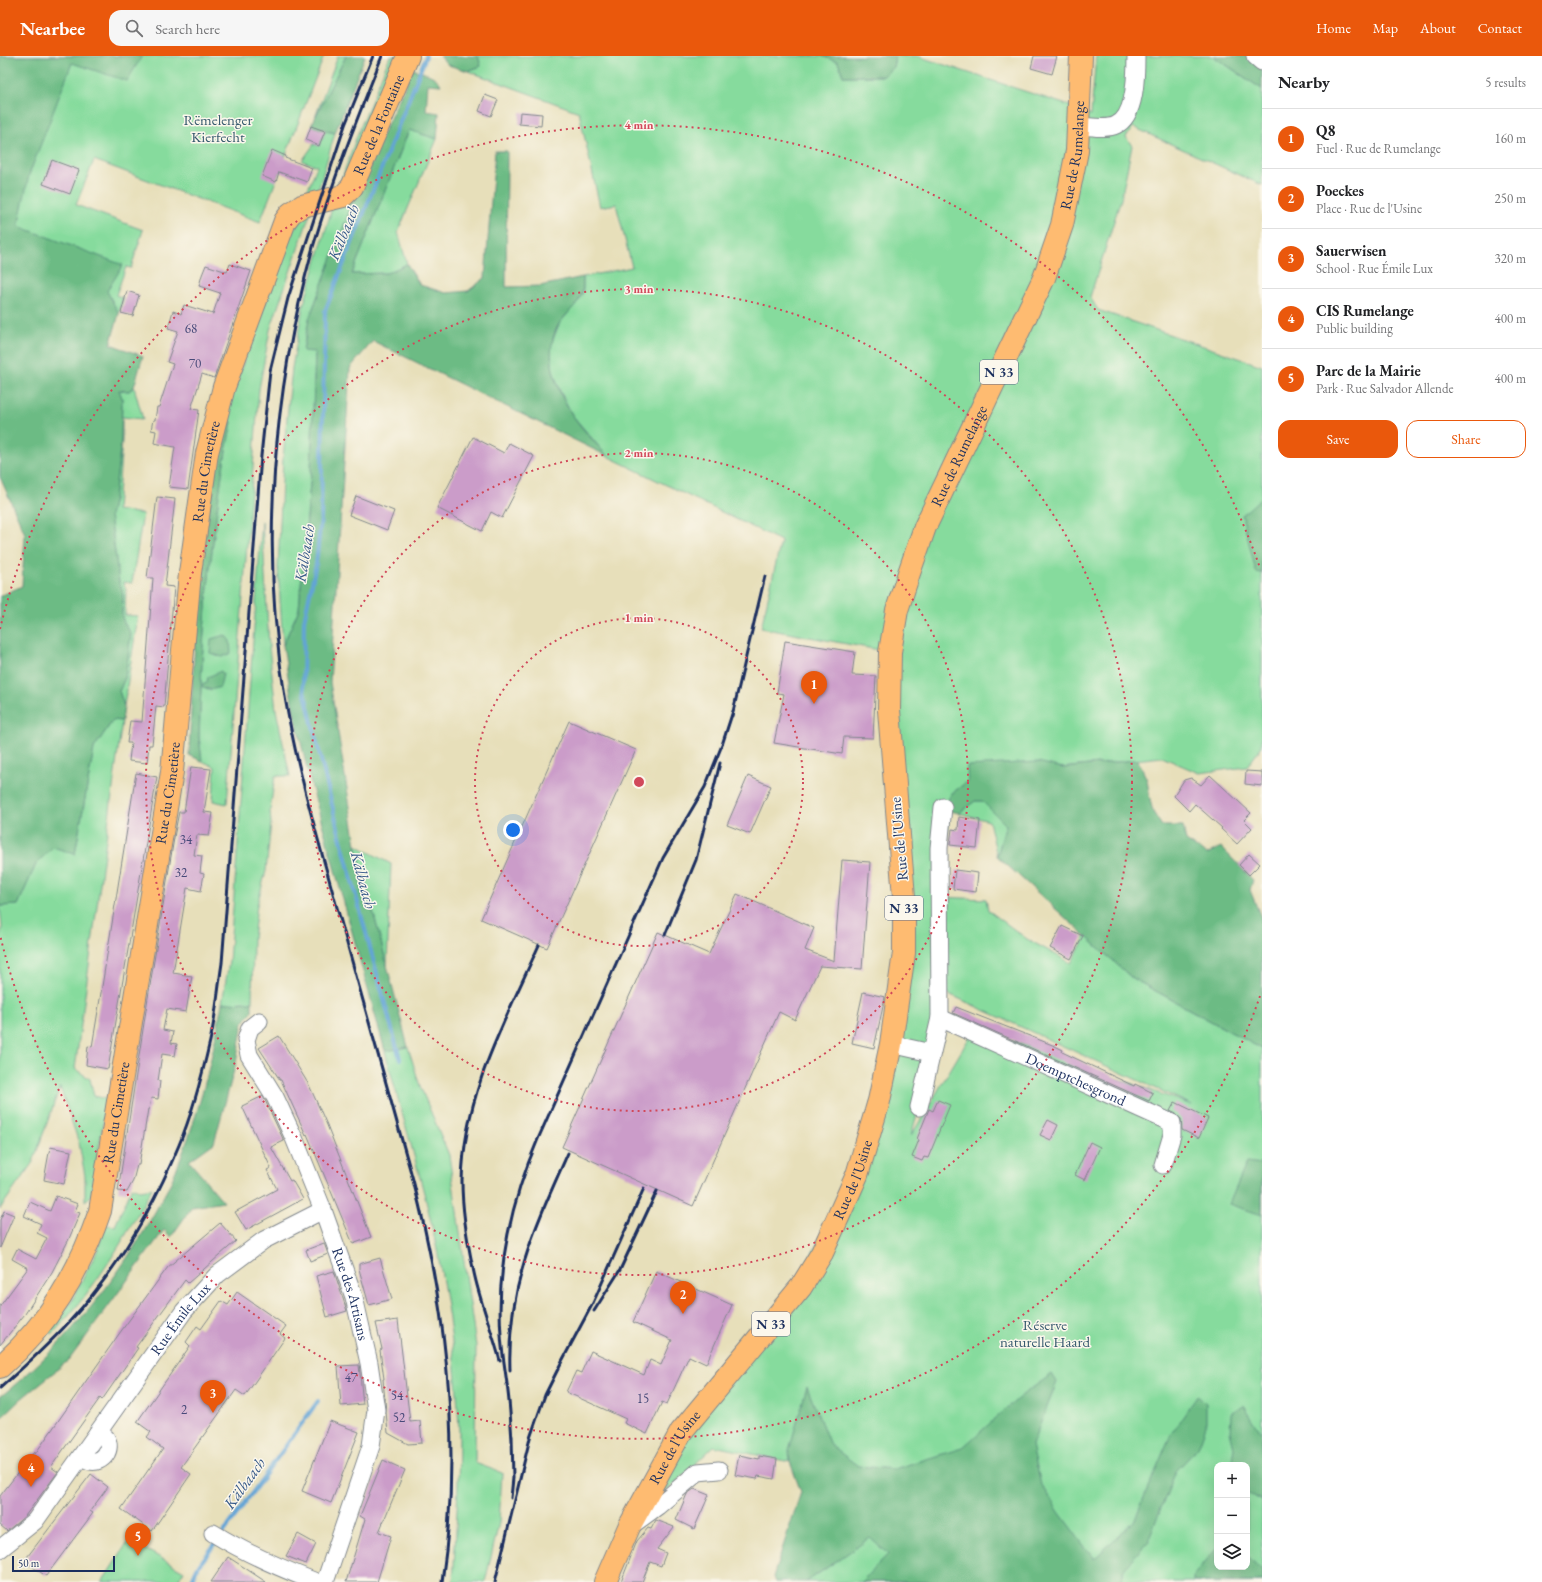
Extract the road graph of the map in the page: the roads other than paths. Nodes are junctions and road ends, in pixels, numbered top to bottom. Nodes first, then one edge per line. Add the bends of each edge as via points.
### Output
1 (408, 56) edge
2 (1081, 56) edge
3 (1136, 56) edge
4 (1255, 56) edge
5 (1262, 62) edge
6 (1078, 126) junction
7 (302, 206) joint
8 (893, 771) joint
9 (943, 807) dead end
10 (940, 1018) junction
11 (258, 1021) dead end
12 (891, 1044) junction
13 (931, 1053) junction
14 (919, 1107) dead end
15 (1163, 1165) dead end
16 (323, 1210) junction
17 (0, 1367) edge
18 (719, 1470) dead end
19 (629, 1527) junction
20 (213, 1533) dead end
21 (0, 1550) edge
22 (316, 1582) edge
23 (326, 1582) edge
24 (605, 1582) edge

1 - 7 main road, Rue de la Fontaine via 352,187 343,196
2 - 6 main road, Rue de Rumelange / N 33
3 - 6 street via 1133,98 1122,121 1116,126
4 - 5 street
6 - 8 main road, Rue de Rumelange / N 33 via 1077,151 1062,225 1044,278 925,527 897,610 890,652 889,710
7 - 17 main road, Rue du Cimetière via 290,213 273,253 224,387 207,453 190,574 172,772 100,1211 76,1272 61,1298 18,1352
8 - 12 main road, Rue de l'Usine / N 33 via 904,897 904,953
9 - 10 street via 939,855
10 - 13 street
10 - 15 street, Doemptchesgrond via 1172,1123 1172,1135
11 - 16 street, Rue des Artisans via 250,1028 246,1040 249,1055 275,1097
12 - 13 street
12 - 19 main road, Rue de l'Usine / N 33 via 879,1101 857,1176 822,1253 801,1287 680,1432
13 - 14 street
16 - 21 street, Rue Émile Lux via 264,1240 217,1275 184,1311 35,1521
16 - 23 street, Rue des Artisans via 354,1298 369,1363 376,1410 371,1446
18 - 19 street, Rue de l'Usine via 698,1472
19 - 24 main road, Rue de l'Usine / N 33
20 - 22 street via 232,1545

